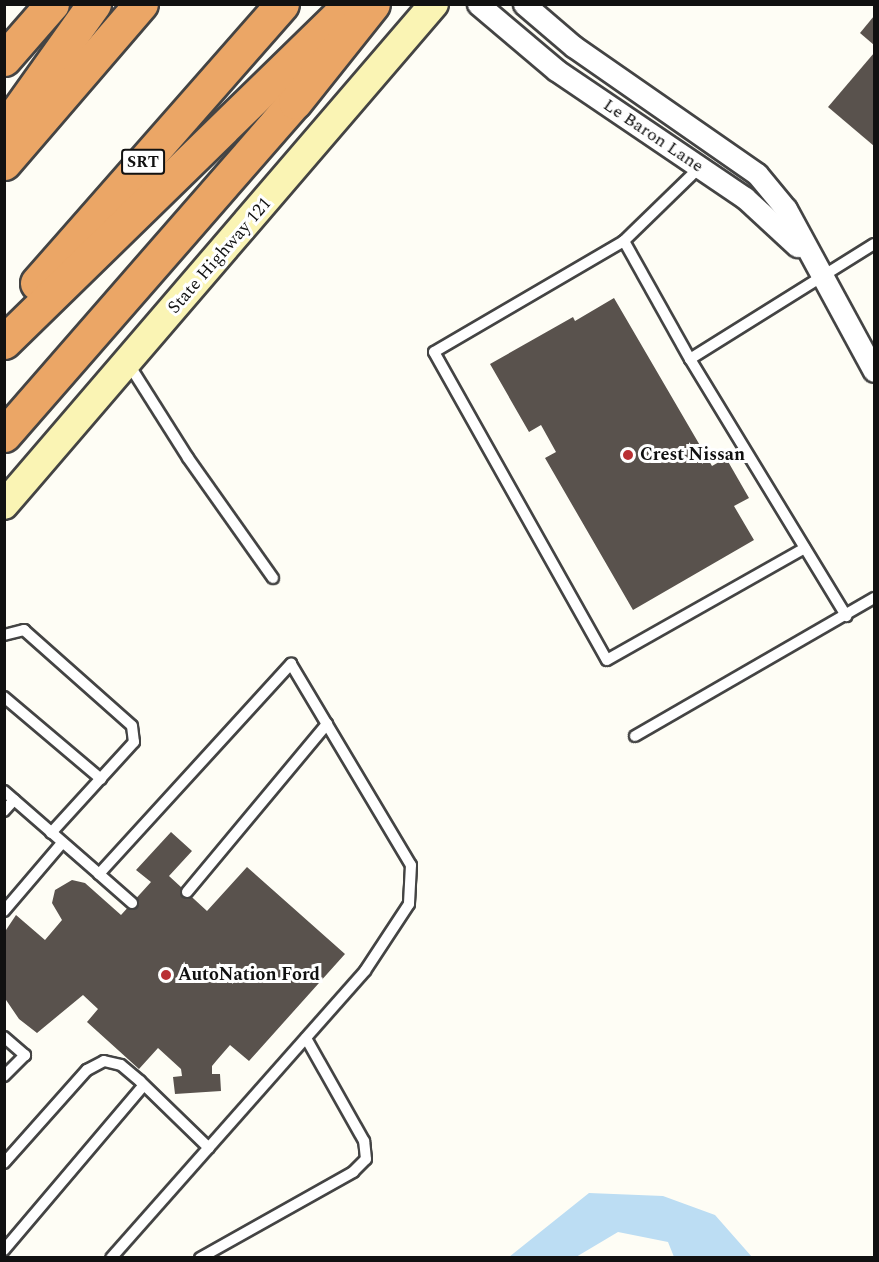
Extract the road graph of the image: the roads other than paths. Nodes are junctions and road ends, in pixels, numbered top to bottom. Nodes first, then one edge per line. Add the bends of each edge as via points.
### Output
1 (52, 4) edge
2 (94, 4) edge
3 (141, 4) edge
4 (282, 4) edge
5 (350, 4) edge
6 (372, 4) edge
7 (434, 4) edge
8 (478, 4) edge
9 (524, 4) edge
10 (4, 59) edge
11 (4, 130) edge
12 (4, 163) edge
13 (700, 167) junction
14 (624, 241) junction
15 (874, 244) edge
16 (820, 275) junction
17 (4, 320) edge
18 (4, 342) edge
19 (690, 359) junction
20 (128, 363) junction
21 (874, 371) edge
22 (4, 435) edge
23 (4, 505) edge
24 (805, 548) junction
25 (273, 579) dead end
26 (874, 598) edge
27 (846, 616) junction
28 (4, 635) edge
29 (4, 698) edge
30 (327, 724) junction
31 (635, 736) dead end
32 (101, 779) junction
33 (4, 791) edge
34 (14, 800) junction
35 (4, 811) edge
36 (51, 833) junction
37 (62, 843) junction
38 (99, 874) junction
39 (187, 892) dead end
40 (132, 903) dead end
41 (4, 911) edge
42 (4, 1037) edge
43 (306, 1038) junction
44 (4, 1076) edge
45 (144, 1085) junction
46 (209, 1148) junction
47 (4, 1163) edge
48 (4, 1250) edge
49 (111, 1257) edge
50 (200, 1257) edge

1 - 10 highway
2 - 11 highway
3 - 12 highway
4 - 17 highway, SRT
5 - 18 highway
6 - 22 highway via 295,102
7 - 20 main road, State Highway 121
8 - 13 street, Le Baron Lane via 556,70
9 - 16 street, Le Baron Lane via 573,46 757,174 786,209
13 - 14 lane
13 - 16 street, Le Baron Lane via 768,216
14 - 19 lane
14 - 24 lane via 434,352 607,660
15 - 16 lane
16 - 19 lane
16 - 21 street, Le Baron Lane
19 - 24 lane
20 - 23 main road, State Highway 121
20 - 25 lane via 188,458
24 - 27 lane
26 - 27 lane
27 - 31 lane
28 - 32 lane via 24,630 132,726 134,742
29 - 32 lane
30 - 38 lane via 291,664
30 - 39 lane
30 - 43 lane via 411,865 409,904 365,971
32 - 36 lane
33 - 34 lane
34 - 35 lane
34 - 36 lane
36 - 37 lane
37 - 38 lane
37 - 41 lane
38 - 40 lane
42 - 44 lane via 25,1055
43 - 46 lane
43 - 50 lane via 364,1141 366,1159 353,1172
45 - 46 lane
45 - 47 lane via 121,1065 104,1061 87,1070
45 - 48 lane
46 - 49 lane

